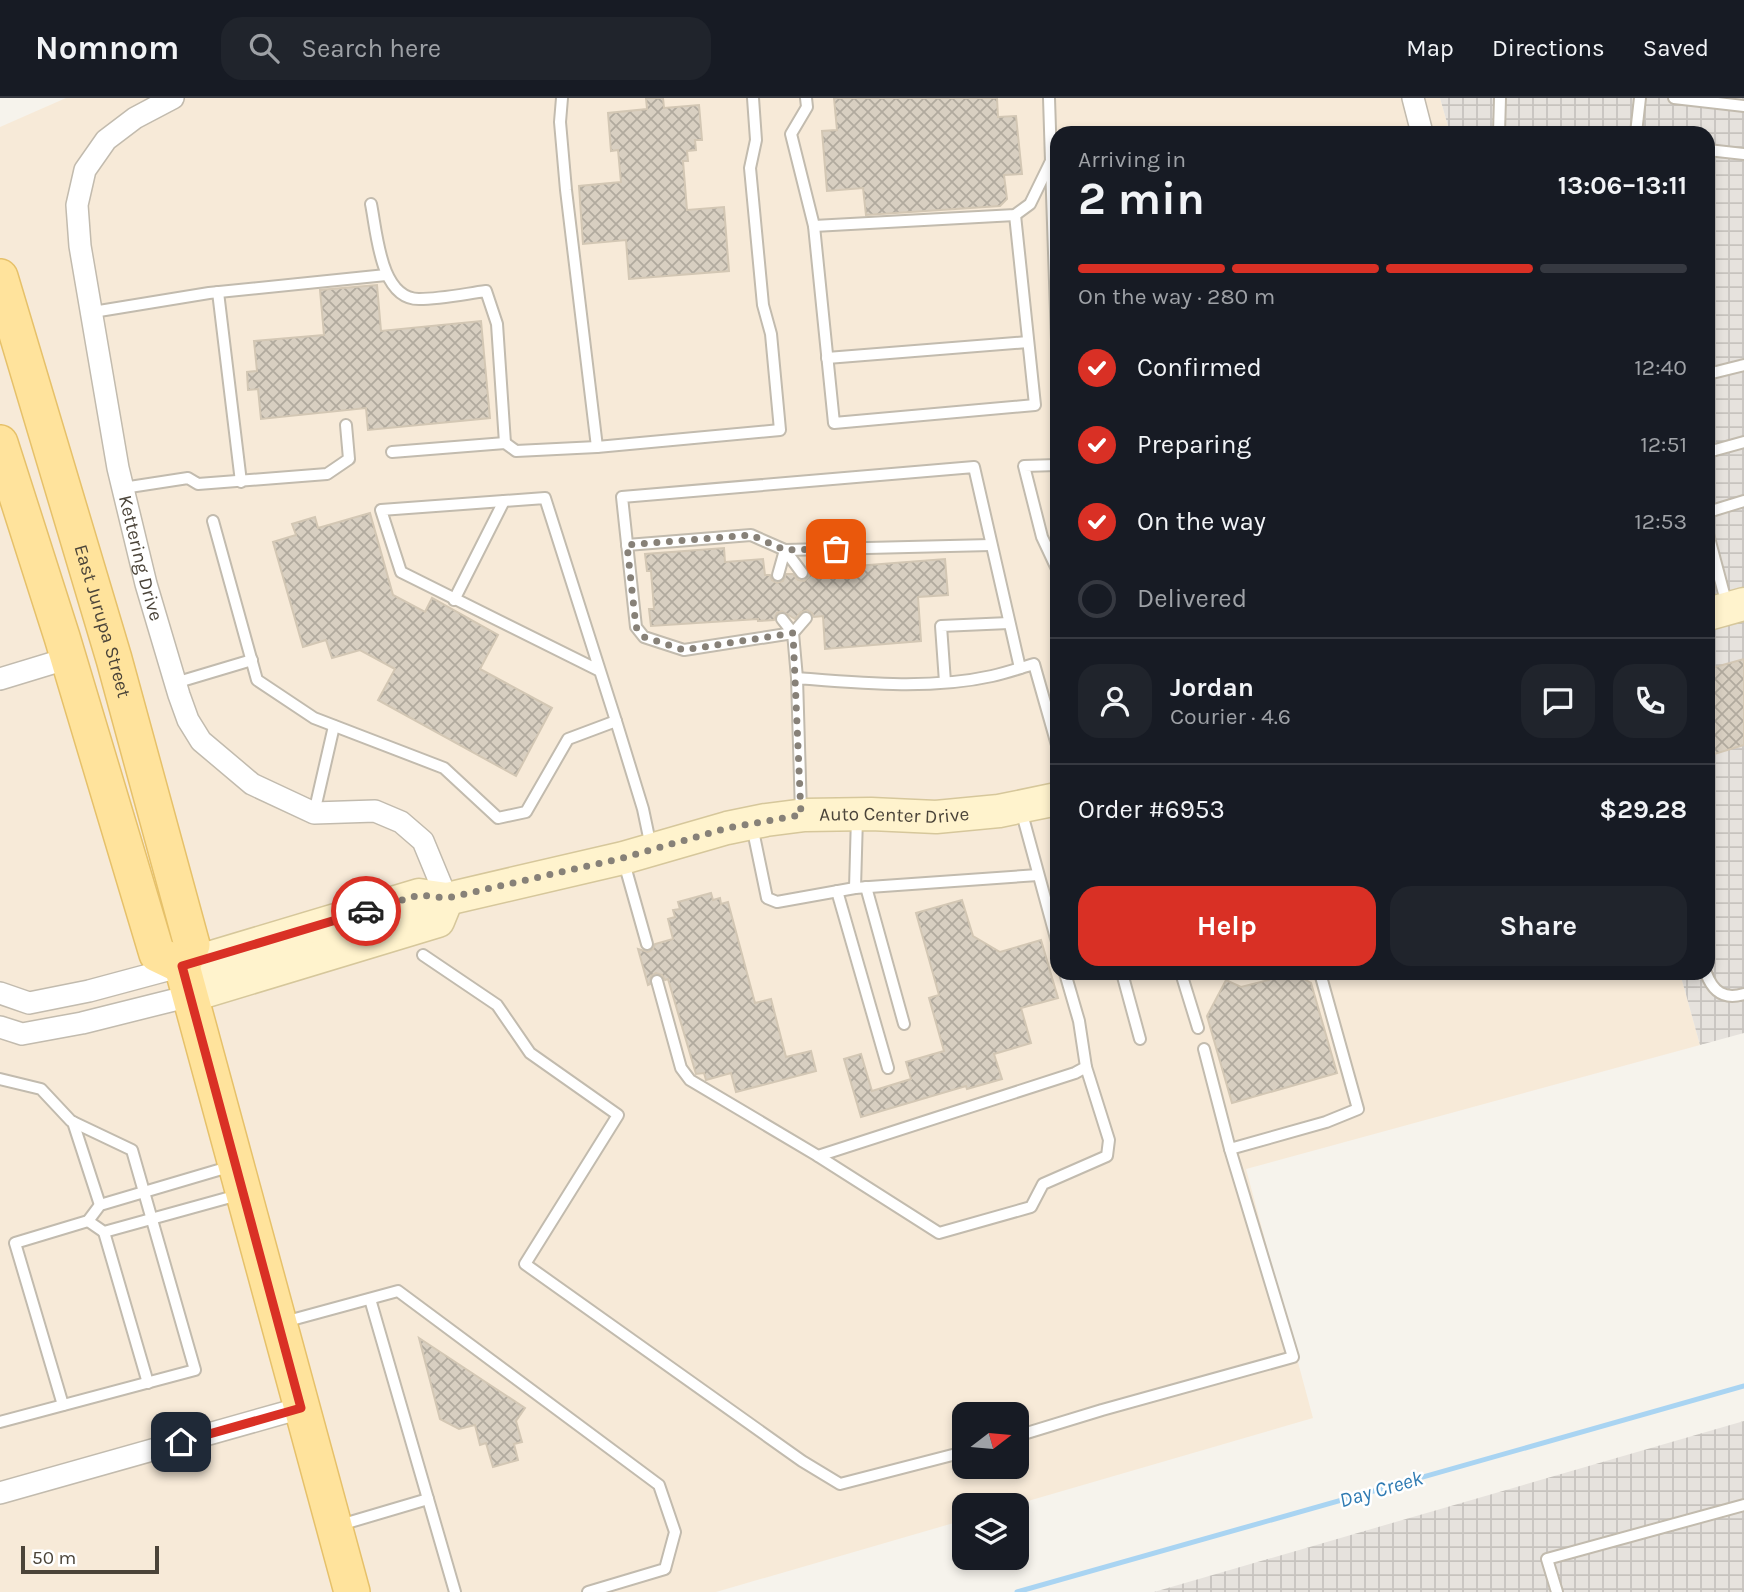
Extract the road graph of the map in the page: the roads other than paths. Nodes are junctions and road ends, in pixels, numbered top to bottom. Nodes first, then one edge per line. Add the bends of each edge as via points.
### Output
1 (173, 98) edge
2 (562, 98) edge
3 (752, 98) edge
4 (806, 98) edge
5 (1049, 98) edge
6 (1413, 98) edge
7 (1500, 98) edge
8 (1640, 98) edge
9 (1674, 98) edge
10 (1744, 106) edge
11 (1051, 126) edge
12 (1420, 126) edge
13 (1498, 126) edge
14 (1637, 126) edge
15 (1715, 151) edge
16 (1744, 154) edge
17 (1050, 169) edge
18 (370, 204) dead end
19 (1015, 215) junction
20 (814, 226) junction
21 (386, 275) junction
22 (0, 277) edge
23 (218, 292) junction
24 (93, 312) junction
25 (1028, 342) junction
26 (827, 358) junction
27 (1744, 365) edge
28 (1715, 372) edge
29 (346, 425) dead end
30 (1744, 442) edge
31 (0, 443) edge
32 (505, 443) junction
33 (597, 447) junction
34 (1715, 450) edge
35 (392, 452) dead end
36 (1050, 465) edge
37 (241, 482) junction
38 (123, 488) junction
39 (504, 501) junction
40 (1744, 501) edge
41 (1715, 510) edge
42 (213, 521) dead end
43 (627, 545) junction
44 (991, 545) junction
45 (785, 550) junction
46 (1050, 554) edge
47 (1715, 562) edge
48 (802, 573) dead end
49 (778, 575) dead end
50 (454, 600) junction
51 (1727, 609) edge
52 (806, 618) dead end
53 (782, 619) dead end
54 (1009, 623) junction
55 (793, 633) junction
56 (69, 658) junction
57 (252, 660) junction
58 (1020, 668) junction
59 (600, 671) junction
60 (797, 678) junction
61 (0, 679) edge
62 (945, 682) junction
63 (175, 683) junction
64 (1050, 720) edge
65 (616, 722) junction
66 (334, 726) junction
67 (1050, 801) edge
68 (1020, 807) junction
69 (314, 813) junction
70 (857, 814) junction
71 (801, 815) junction
72 (751, 823) junction
73 (637, 854) junction
74 (1038, 875) junction
75 (860, 887) junction
76 (837, 891) junction
77 (447, 898) junction
78 (1050, 917) edge
79 (647, 944) dead end
80 (423, 956) dead end
81 (1068, 980) edge
82 (1124, 980) edge
83 (1183, 980) edge
84 (1322, 980) edge
85 (1709, 980) edge
86 (186, 981) junction
87 (657, 981) dead end
88 (0, 992) edge
89 (1744, 995) edge
90 (904, 1024) dead end
91 (0, 1027) edge
92 (1198, 1028) dead end
93 (1140, 1040) dead end
94 (1204, 1049) dead end
95 (1086, 1067) junction
96 (888, 1068) dead end
97 (0, 1079) edge
98 (73, 1122) junction
99 (1230, 1149) junction
100 (818, 1156) junction
101 (239, 1179) junction
102 (144, 1193) junction
103 (100, 1205) junction
104 (152, 1219) junction
105 (88, 1221) junction
106 (104, 1232) junction
107 (370, 1299) junction
108 (278, 1324) junction
109 (148, 1383) junction
110 (63, 1405) junction
111 (301, 1408) junction
112 (0, 1422) edge
113 (1029, 1432) edge
114 (952, 1455) edge
115 (0, 1493) edge
116 (428, 1499) junction
117 (1744, 1505) edge
118 (334, 1527) junction
119 (352, 1592) edge
120 (455, 1592) edge
121 (588, 1592) edge
122 (1557, 1592) edge

1 - 24 street, Kettering Drive via 106,140 85,170 77,205
2 - 33 lane via 564,163
3 - 33 lane via 756,139 750,168 780,430
4 - 20 lane via 807,107 791,134
5 - 11 lane
6 - 12 street
7 - 13 lane
8 - 14 lane
9 - 10 lane
15 - 16 lane
17 - 19 lane via 1030,205
18 - 21 lane
19 - 20 lane
19 - 25 lane
20 - 26 lane
21 - 23 lane
21 - 32 lane via 399,293 417,299 485,291 496,324
22 - 86 main road, East Jurupa Street via 114,659 192,945
23 - 24 lane
23 - 37 lane
24 - 38 street, Kettering Drive
25 - 26 lane
25 - 26 lane via 1035,405 834,423
27 - 28 lane
29 - 37 lane via 349,458 327,474
30 - 34 lane
31 - 56 main road
32 - 33 lane via 516,451
32 - 35 lane
36 - 46 lane via 1024,466
37 - 38 lane via 198,484 188,478
38 - 63 street, Kettering Drive
39 - 50 lane
39 - 50 lane via 381,510 401,572
39 - 59 lane via 545,498
40 - 41 lane
42 - 57 lane
43 - 44 lane via 622,497 974,467
43 - 45 lane via 751,535
43 - 55 lane via 636,627 644,637 684,650
44 - 45 lane
44 - 54 lane
45 - 48 lane
45 - 49 lane
47 - 51 lane
50 - 59 lane
52 - 55 lane
53 - 55 lane
54 - 58 lane
54 - 62 lane via 941,625
55 - 60 lane
56 - 61 street
56 - 86 main road via 157,954
57 - 63 lane
57 - 66 lane via 257,680
58 - 62 lane
58 - 64 lane via 1034,664
59 - 65 lane
60 - 62 lane
60 - 71 lane
63 - 69 street, Kettering Drive via 201,741 252,784
65 - 66 lane via 568,739 526,811 498,818 444,768
65 - 73 lane via 643,808
66 - 69 lane
67 - 68 street, Auto Center Drive
68 - 70 street, Auto Center Drive via 936,817
68 - 74 lane
69 - 77 street, Kettering Drive via 375,811 401,822 423,841
70 - 71 street, Auto Center Drive
70 - 75 lane
71 - 72 street, Auto Center Drive
72 - 73 street, Auto Center Drive
72 - 76 lane via 768,898 777,902
73 - 77 street, Auto Center Drive
73 - 79 lane
74 - 75 lane
74 - 78 lane
75 - 76 lane
75 - 90 lane
76 - 96 lane
77 - 86 street, Auto Center Drive via 419,895
80 - 114 lane via 497,1005 530,1053 618,1115 525,1264 840,1484
81 - 95 lane
82 - 93 lane
83 - 92 lane
84 - 99 lane via 1358,1109
85 - 89 lane via 1731,998
86 - 88 street, Auto Center Drive via 89,991 29,1003
86 - 91 street, Auto Center Drive via 82,1023 22,1034
86 - 101 main road, East Jurupa Street
87 - 100 lane via 681,1068 690,1080
94 - 99 lane
95 - 100 lane
95 - 100 lane via 1108,1140 1107,1156 1043,1184 1031,1207 939,1233
97 - 98 lane via 41,1089
98 - 102 lane via 132,1150
98 - 103 lane
99 - 113 lane via 1293,1357
101 - 102 lane
101 - 104 lane
101 - 108 main road, East Jurupa Street
102 - 103 lane
102 - 104 lane
103 - 105 lane
104 - 106 lane
104 - 109 lane via 195,1370
105 - 106 lane
105 - 110 lane via 15,1243
106 - 109 lane
107 - 108 lane
107 - 116 lane
107 - 121 lane via 398,1291 659,1485 675,1532 665,1569
108 - 111 main road, East Jurupa Street
109 - 110 lane
110 - 112 lane
111 - 115 street
111 - 118 main road, East Jurupa Street
116 - 118 lane
116 - 120 lane
117 - 122 lane via 1547,1559
118 - 119 main road, East Jurupa Street

